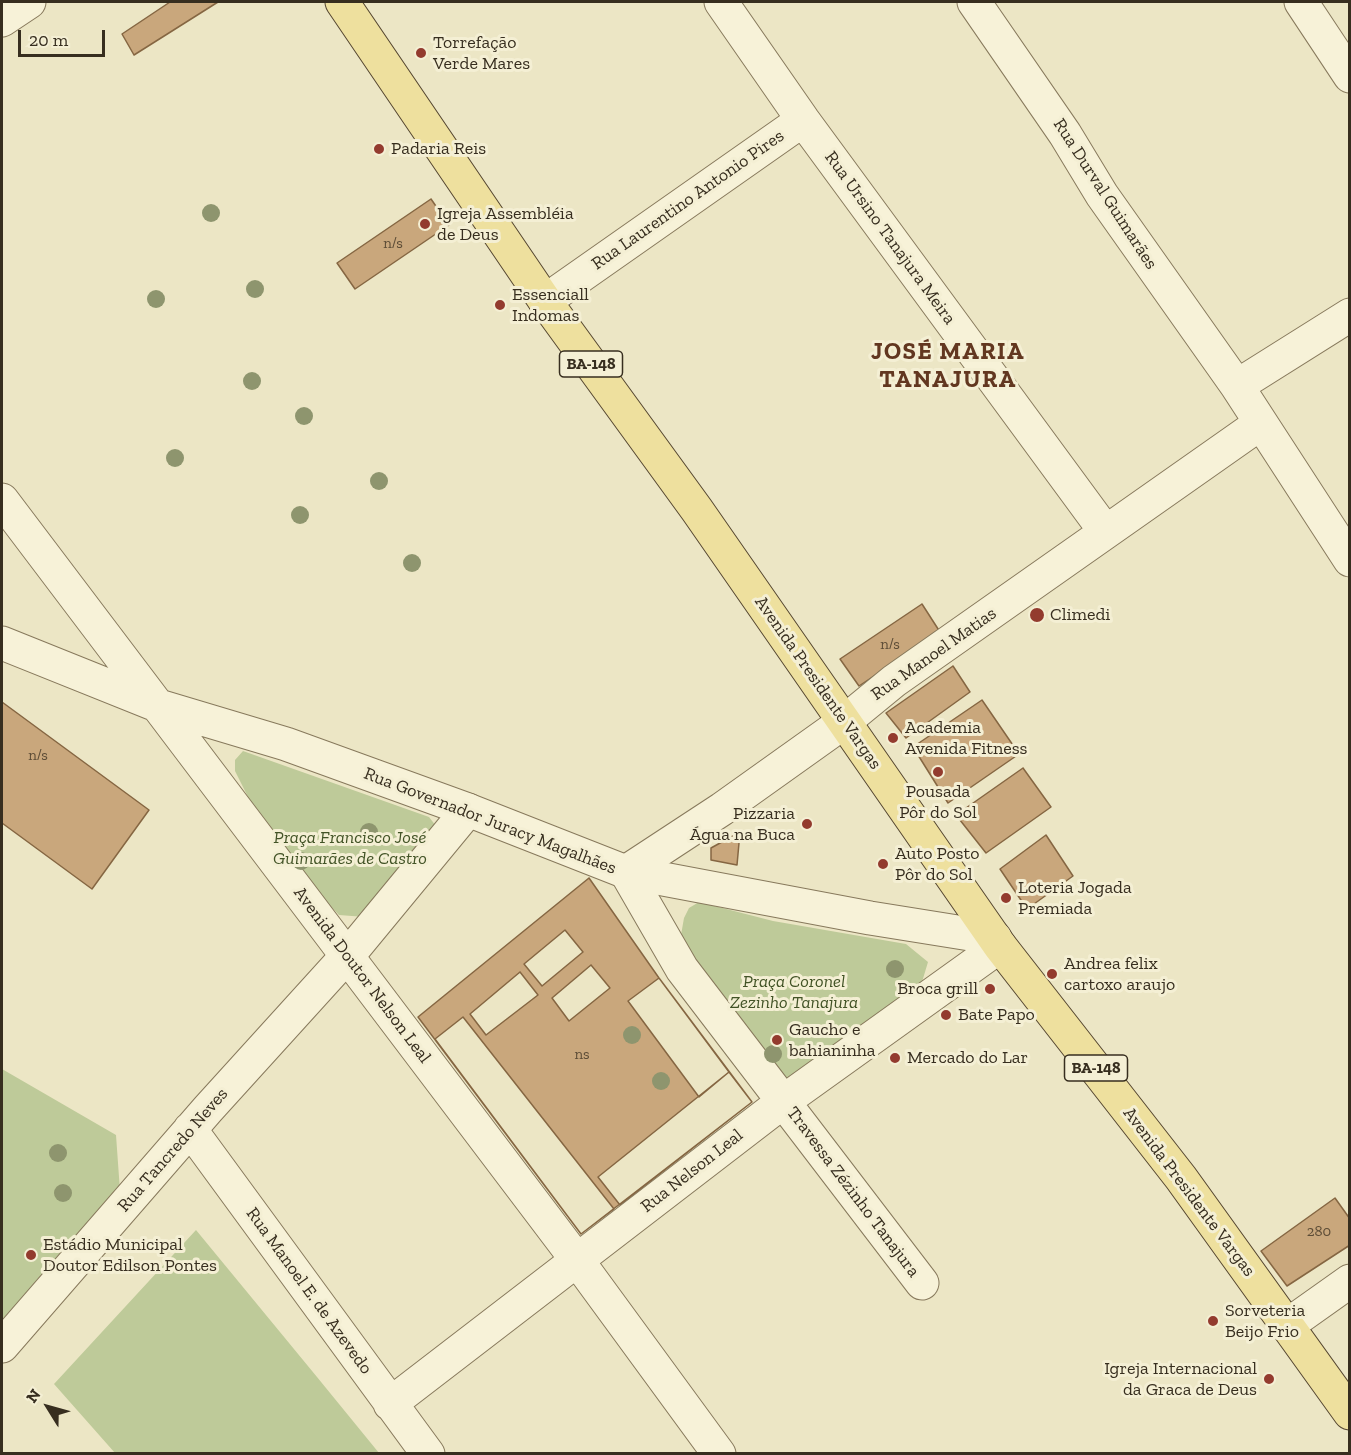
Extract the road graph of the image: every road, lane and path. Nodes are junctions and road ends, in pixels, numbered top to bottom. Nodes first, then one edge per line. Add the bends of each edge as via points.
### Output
1 (29, 2) edge
2 (342, 2) edge
3 (721, 2) edge
4 (974, 2) edge
5 (1300, 2) edge
6 (2, 20) edge
7 (1350, 76) edge
8 (803, 120) junction
9 (545, 301) junction
10 (1350, 315) edge
11 (1237, 386) junction
12 (1252, 429) junction
13 (2, 500) edge
14 (1105, 531) junction
15 (1350, 560) edge
16 (2, 644) edge
17 (159, 706) junction
18 (844, 722) junction
19 (468, 810) junction
20 (626, 872) junction
21 (998, 942) junction
22 (347, 956) junction
23 (783, 1101) junction
24 (190, 1129) junction
25 (577, 1260) junction
26 (1350, 1281) edge
27 (922, 1283) dead end
28 (1288, 1325) junction
29 (2, 1346) edge
30 (390, 1404) junction
31 (1350, 1413) edge
32 (428, 1454) edge
33 (719, 1454) edge

1 - 6 street
2 - 9 main road, Avenida Presidente Vargas / BA-148
3 - 8 street, Rua Ursino Tanajura Meira
4 - 11 street, Rua Durval Guimarães via 1102,195
5 - 7 street
8 - 9 street, Rua Laurentino Antonio Pires
8 - 14 street, Rua Ursino Tanajura Meira
9 - 18 main road, Avenida Presidente Vargas / BA-148
10 - 11 street
11 - 12 street, Rua Durval Guimarães
12 - 14 street, Rua Manoel Matias
12 - 15 street, Rua Durval Guimarães
13 - 17 street, Avenida Doutor Nelson Leal
14 - 18 street, Rua Manoel Matias via 876,694
16 - 17 street, Rua Governador Juracy Magalhães
17 - 19 street, Rua Governador Juracy Magalhães via 286,744
17 - 22 street, Avenida Doutor Nelson Leal
18 - 20 street, Rua Manoel Matias
18 - 21 main road, Avenida Presidente Vargas / BA-148
19 - 20 street, Rua Governador Juracy Magalhães
19 - 22 street, Rua Tancredo Neves
20 - 21 street, Rua Governador Juracy Magalhães
20 - 23 street via 682,969
21 - 23 street, Rua Nelson Leal
21 - 28 main road, Avenida Presidente Vargas / BA-148 via 1181,1178
22 - 24 street, Rua Tancredo Neves
22 - 25 street, Avenida Doutor Nelson Leal
23 - 25 street, Rua Nelson Leal
23 - 27 street, Travessa Zézinho Tanajura
24 - 29 street, Rua Tancredo Neves
24 - 30 street, Rua Manoel E. de Azevedo
25 - 30 street, Rua Nelson Leal
25 - 33 street, Avenida Doutor Nelson Leal
26 - 28 street
28 - 31 main road, Avenida Presidente Vargas / BA-148
30 - 32 street, Rua Manoel E. de Azevedo

